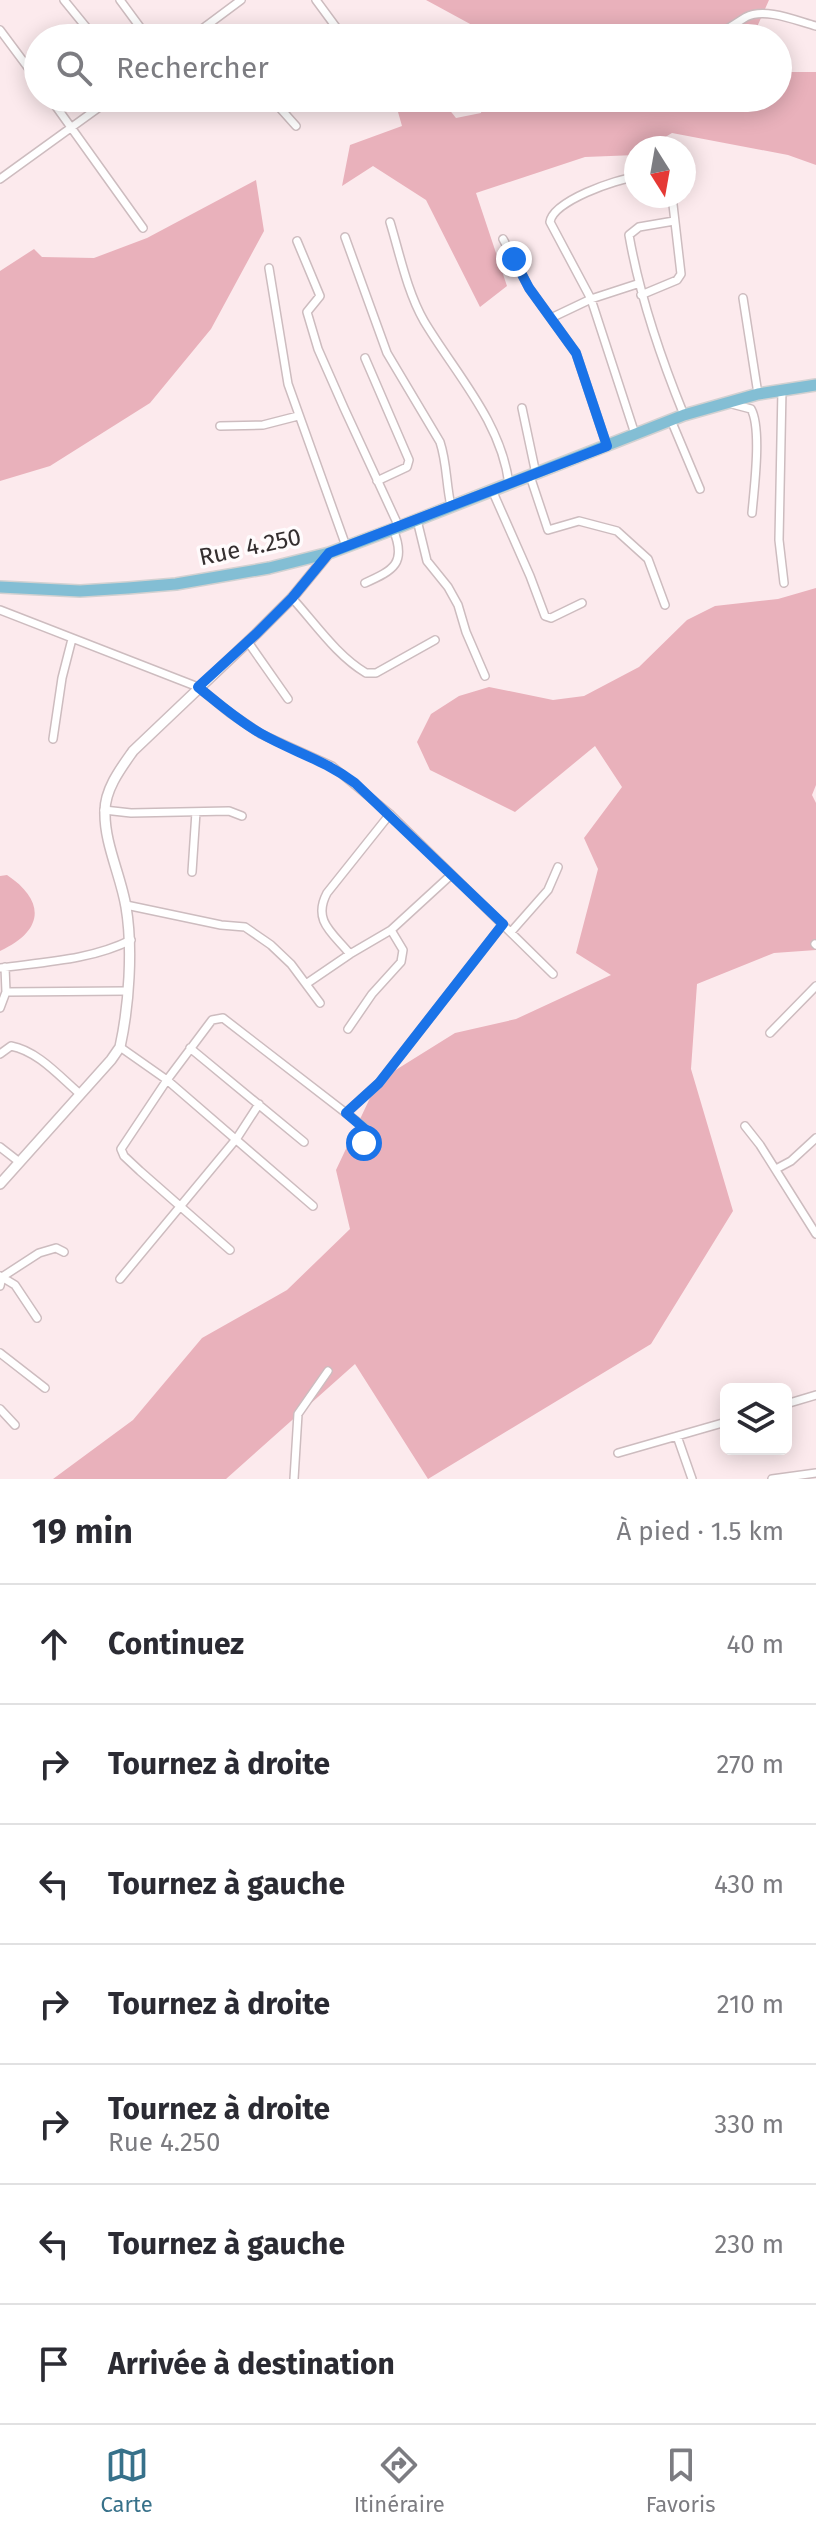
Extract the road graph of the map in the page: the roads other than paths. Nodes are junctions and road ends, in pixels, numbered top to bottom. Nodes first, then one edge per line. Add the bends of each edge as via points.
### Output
1 (64, 0) edge
2 (120, 0) edge
3 (241, 0) edge
4 (316, 0) edge
5 (84, 24) edge
6 (138, 24) edge
7 (209, 24) edge
8 (334, 24) edge
9 (738, 24) edge
10 (816, 26) edge
11 (0, 30) edge
12 (24, 62) edge
13 (61, 112) edge
14 (94, 112) edge
15 (284, 112) edge
16 (296, 126) dead end
17 (73, 128) junction
18 (0, 179) edge
19 (624, 179) edge
20 (673, 208) edge
21 (674, 221) junction
22 (390, 222) dead end
23 (143, 228) dead end
24 (345, 237) dead end
25 (503, 239) dead end
26 (297, 241) dead end
27 (269, 268) dead end
28 (637, 284) junction
29 (641, 295) junction
30 (743, 298) dead end
31 (591, 299) junction
32 (551, 318) junction
33 (365, 358) dead end
34 (816, 385) edge
35 (782, 389) junction
36 (758, 394) junction
37 (726, 402) junction
38 (522, 408) dead end
39 (684, 415) junction
40 (298, 416) junction
41 (671, 420) junction
42 (220, 426) dead end
43 (635, 434) junction
44 (607, 446) junction
45 (533, 475) junction
46 (377, 481) junction
47 (509, 484) junction
48 (700, 489) dead end
49 (492, 490) junction
50 (451, 506) junction
51 (752, 513) dead end
52 (417, 520) junction
53 (396, 528) junction
54 (346, 546) junction
55 (329, 553) junction
56 (365, 583) dead end
57 (784, 583) dead end
58 (0, 587) edge
59 (292, 598) junction
60 (582, 603) dead end
61 (665, 605) dead end
62 (1, 611) edge
63 (0, 621) edge
64 (72, 639) junction
65 (435, 640) dead end
66 (248, 642) junction
67 (485, 676) dead end
68 (198, 687) junction
69 (288, 699) dead end
70 (53, 739) dead end
71 (104, 810) junction
72 (196, 812) junction
73 (390, 814) junction
74 (242, 816) dead end
75 (558, 867) dead end
76 (192, 872) dead end
77 (451, 875) junction
78 (126, 905) junction
79 (503, 924) junction
80 (391, 930) junction
81 (511, 932) junction
82 (131, 940) junction
83 (350, 954) junction
84 (3, 968) edge
85 (553, 974) dead end
86 (306, 984) junction
87 (816, 986) edge
88 (126, 991) junction
89 (6, 992) junction
90 (320, 1003) dead end
91 (0, 1008) edge
92 (348, 1029) dead end
93 (770, 1033) dead end
94 (120, 1047) junction
95 (190, 1048) junction
96 (0, 1054) edge
97 (167, 1080) junction
98 (80, 1094) junction
99 (259, 1104) junction
100 (346, 1113) junction
101 (745, 1126) dead end
102 (237, 1138) junction
103 (816, 1138) edge
104 (304, 1142) dead end
105 (364, 1143) dead end
106 (0, 1147) edge
107 (18, 1161) junction
108 (776, 1169) junction
109 (0, 1184) edge
110 (180, 1205) junction
111 (313, 1206) dead end
112 (816, 1234) edge
113 (230, 1250) dead end
114 (64, 1252) dead end
115 (1, 1276) edge
116 (120, 1279) dead end
117 (0, 1286) edge
118 (37, 1318) dead end
119 (0, 1353) edge
120 (328, 1371) dead end
121 (45, 1388) dead end
122 (816, 1395) edge
123 (792, 1402) edge
124 (0, 1409) edge
125 (720, 1424) edge
126 (15, 1425) dead end
127 (677, 1436) junction
128 (618, 1453) dead end
129 (816, 1473) edge
130 (294, 1479) edge
131 (692, 1479) edge
132 (772, 1479) edge

1 - 5 street
2 - 6 street
3 - 7 street
4 - 8 street
9 - 10 street via 761,14
11 - 12 street
13 - 17 street
14 - 17 street
15 - 16 street
17 - 18 street
17 - 23 street
19 - 31 street via 599,187 551,215
20 - 21 street
21 - 28 street via 639,227 629,235
21 - 29 street via 679,277
22 - 47 street via 423,318 486,417 505,457
24 - 50 street via 387,353 440,442
25 - 32 street
26 - 46 street via 320,296 307,312 318,349
27 - 40 street
28 - 29 street
28 - 31 street
29 - 39 street
30 - 36 street
31 - 32 street
31 - 43 street
32 - 44 street via 576,353
33 - 46 street via 409,460 407,467
34 - 35 main road, Rue 4.250
35 - 36 main road, Rue 4.250
35 - 57 street via 779,540
36 - 37 main road, Rue 4.250
37 - 39 main road, Rue 4.250
37 - 51 street via 751,409 755,418
38 - 45 street
39 - 41 main road, Rue 4.250
40 - 42 street via 263,425
40 - 54 street
41 - 43 main road, Rue 4.250
41 - 48 street
43 - 44 main road, Rue 4.250
44 - 45 main road, Rue 4.250
45 - 47 main road, Rue 4.250
45 - 61 street via 548,530 579,521 617,531 648,559
46 - 53 street
47 - 49 main road, Rue 4.250
49 - 50 main road, Rue 4.250
49 - 60 street via 545,616
50 - 52 main road, Rue 4.250
52 - 53 main road, Rue 4.250
52 - 67 street via 427,561 458,605
53 - 54 main road, Rue 4.250
53 - 56 street via 396,564
54 - 55 main road, Rue 4.250
55 - 58 main road, Rue 4.250 via 176,584 80,591
55 - 59 street
59 - 65 street via 328,641 370,674
59 - 66 street
62 - 63 street
62 - 64 street
64 - 68 street
64 - 70 street
66 - 68 street
66 - 69 street
68 - 71 street via 133,751
68 - 73 street via 261,734 332,766
71 - 72 street
71 - 78 street
72 - 74 street
72 - 76 street
73 - 77 street
73 - 83 street via 321,904 324,922
75 - 81 street via 548,890
77 - 79 street
77 - 80 street
78 - 82 street
78 - 86 street via 242,925 271,945
79 - 81 street
79 - 100 street via 379,1083
80 - 83 street
80 - 92 street via 403,950 401,962
81 - 85 street
82 - 84 street via 86,956
82 - 88 street
83 - 86 street
84 - 89 street
86 - 90 street
87 - 93 street
88 - 89 street
88 - 94 street
89 - 91 street
94 - 97 street
94 - 98 street
95 - 97 street
95 - 99 street
95 - 100 street via 212,1020 223,1018
96 - 98 street via 18,1047
97 - 102 street
97 - 110 street via 121,1149
98 - 107 street
99 - 102 street
99 - 104 street
100 - 105 street via 366,1130
101 - 108 street
102 - 110 street
102 - 111 street
103 - 108 street
106 - 107 street
107 - 109 street
108 - 112 street
110 - 113 street
110 - 116 street
114 - 115 street via 49,1249
115 - 117 street
115 - 118 street via 15,1285
119 - 121 street
120 - 130 street via 298,1414
122 - 123 street
124 - 126 street
125 - 127 street
127 - 128 street
127 - 131 street
129 - 132 street

